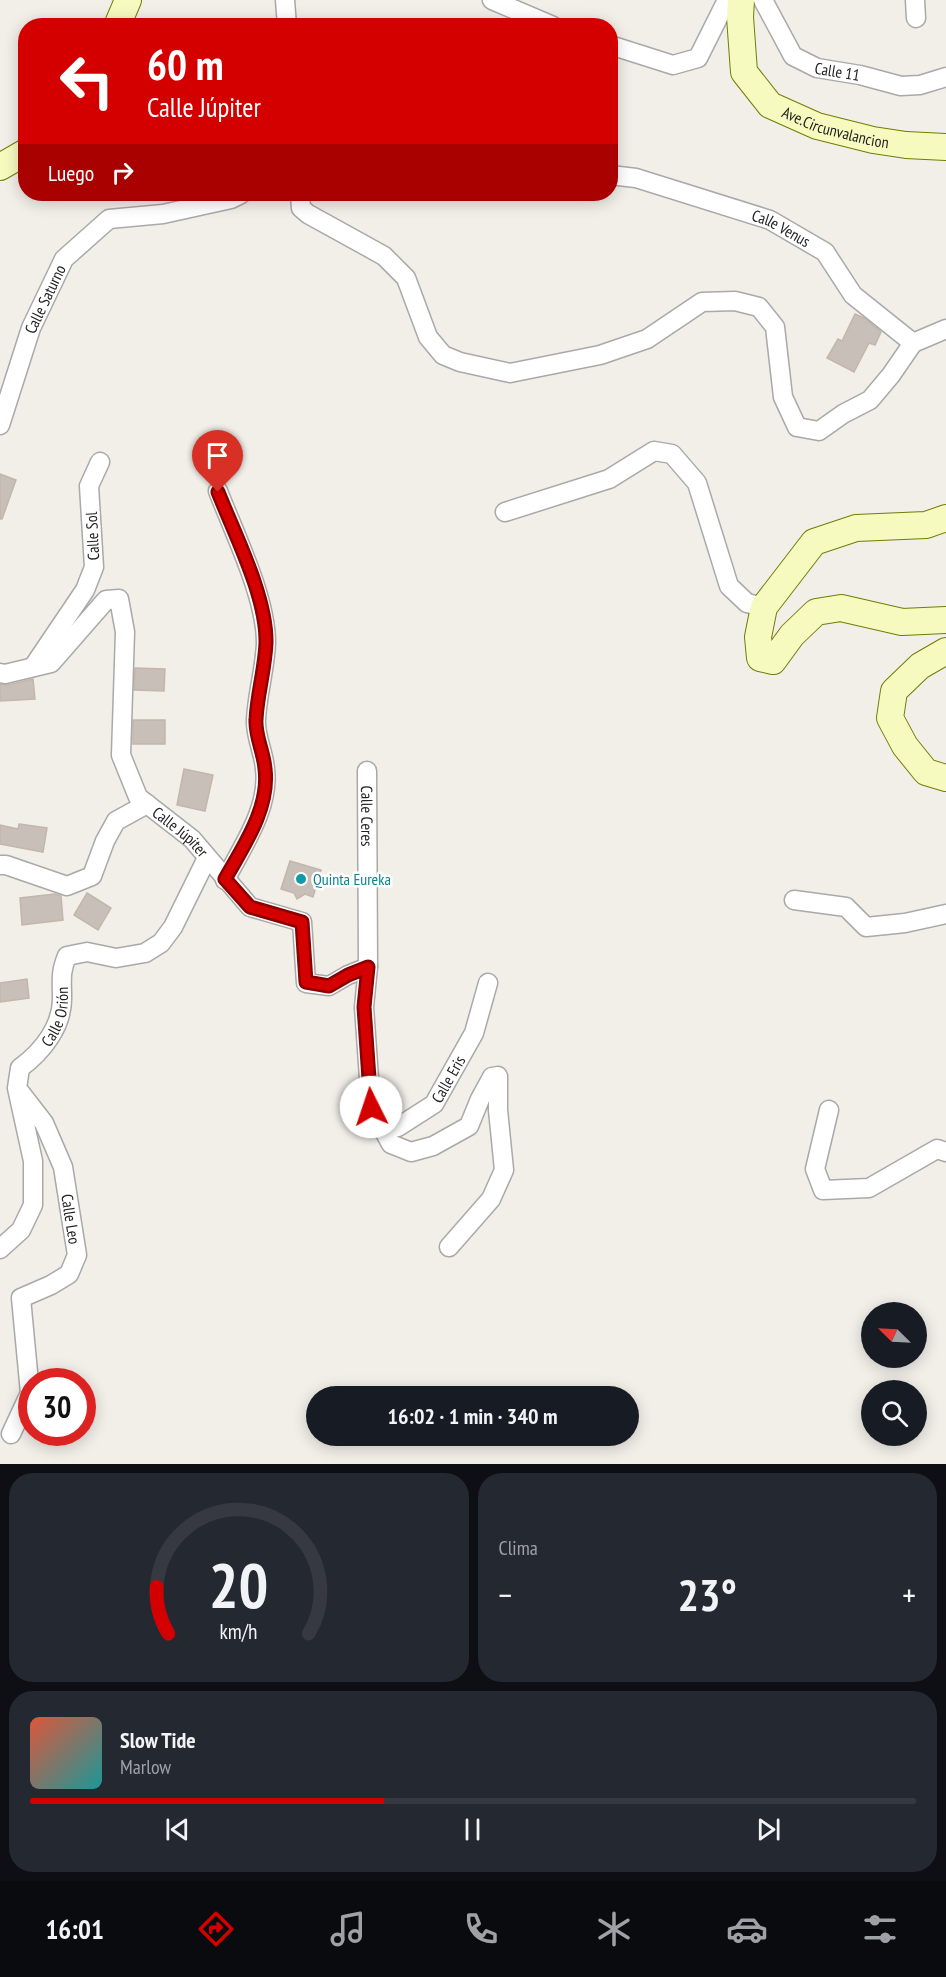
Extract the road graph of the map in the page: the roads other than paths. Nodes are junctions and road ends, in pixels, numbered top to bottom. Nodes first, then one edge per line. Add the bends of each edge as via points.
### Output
1 (128, 0) edge
2 (285, 0) edge
3 (492, 0) edge
4 (727, 0) edge
5 (741, 0) edge
6 (763, 0) edge
7 (915, 0) edge
8 (120, 18) edge
9 (286, 18) edge
10 (535, 18) edge
11 (916, 18) dead end
12 (618, 48) edge
13 (946, 77) edge
14 (946, 147) edge
15 (18, 157) edge
16 (0, 167) edge
17 (618, 176) edge
18 (222, 201) edge
19 (300, 201) edge
20 (946, 329) edge
21 (913, 343) junction
22 (0, 425) edge
23 (100, 462) dead end
24 (218, 492) dead end
25 (505, 512) dead end
26 (946, 518) edge
27 (764, 607) junction
28 (946, 620) edge
29 (946, 651) edge
30 (33, 667) junction
31 (0, 673) edge
32 (366, 771) dead end
33 (946, 778) edge
34 (147, 804) junction
35 (207, 858) junction
36 (0, 865) edge
37 (225, 879) junction
38 (794, 900) dead end
39 (946, 914) edge
40 (368, 967) junction
41 (488, 983) dead end
42 (17, 1088) junction
43 (371, 1107) junction
44 (829, 1110) dead end
45 (946, 1152) edge
46 (449, 1247) dead end
47 (0, 1249) edge
48 (11, 1434) dead end

1 - 8 street
2 - 9 street
3 - 10 street
4 - 12 street via 698,58 673,65
5 - 14 street, Ave.Circunvalancion via 744,72 770,105 817,126 863,138
6 - 13 street, Calle 11 via 793,56 817,68 901,86
7 - 11 street
15 - 16 street
17 - 21 street, Calle Venus via 636,178 770,220 825,252 853,295
18 - 22 street, Calle Saturno via 163,214 109,219 64,259 31,328
19 - 21 street via 301,208 308,214 384,256 406,278 429,337 443,355 460,362 510,373 600,355 647,339 702,302 735,301 759,307 775,327 783,398 797,427 819,431 870,400
20 - 21 street
23 - 30 street, Calle Sol via 89,486 94,567 85,590
24 - 37 street via 252,578 266,644 255,723 266,771 264,793 254,824
25 - 27 street via 609,479 654,452 672,454 697,483 729,586 747,603
26 - 27 street via 926,525 856,528 814,542
27 - 28 street via 758,637 760,658 773,661 816,612 841,609 902,622
29 - 33 street via 920,666 894,691 890,718 926,772
30 - 31 street, Calle Júpiter
30 - 34 street, Calle Júpiter via 51,663 106,600 119,598 126,632 121,755 138,797
32 - 40 street, Calle Ceres
34 - 35 street, Calle Júpiter via 192,839
34 - 36 street via 116,821 92,876 67,886
35 - 37 street, Calle Júpiter
35 - 42 street, Calle Orión via 161,943 145,953 116,958 87,952 67,956 60,971 59,1024 33,1059 20,1068
37 - 40 street, Calle Júpiter via 250,907 302,922 306,982 329,986
38 - 39 street via 846,907 866,927
40 - 43 street via 364,1007
41 - 43 street, Calle Eris via 474,1033 434,1104 398,1127
42 - 47 street via 33,1161 33,1205 21,1230
42 - 48 street, Calle Leo via 44,1123 63,1167 77,1255 69,1274 21,1298 30,1393
43 - 46 street via 391,1144 411,1152 433,1146 469,1126 492,1077 498,1076 504,1170 492,1199
44 - 45 street via 815,1169 823,1190 869,1188 937,1149

